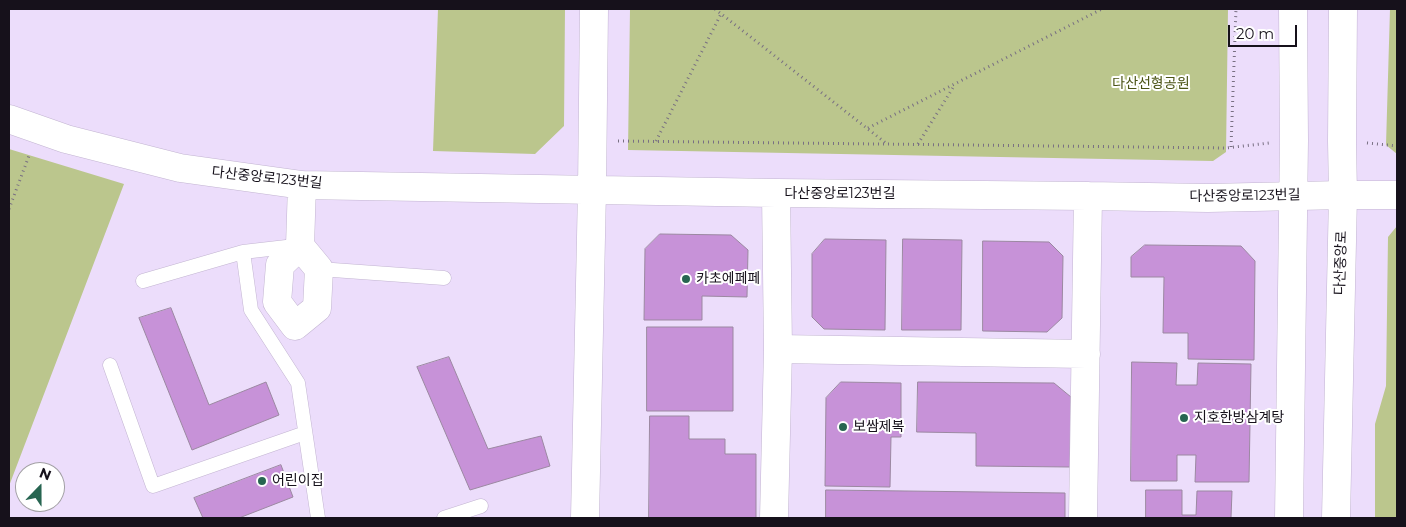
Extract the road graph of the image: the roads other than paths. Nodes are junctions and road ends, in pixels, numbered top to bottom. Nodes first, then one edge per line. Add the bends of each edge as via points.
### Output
1 (594, 9) edge
2 (1293, 9) edge
3 (1344, 9) edge
4 (9, 118) edge
5 (302, 185) junction
6 (592, 190) junction
7 (776, 193) junction
8 (1343, 195) junction
9 (1397, 195) edge
10 (1088, 196) junction
11 (1293, 196) junction
12 (300, 246) junction
13 (243, 252) junction
14 (318, 269) junction
15 (444, 278) dead end
16 (143, 281) dead end
17 (778, 349) junction
18 (1086, 354) junction
19 (110, 365) dead end
20 (305, 433) junction
21 (481, 506) dead end
22 (318, 518) edge
23 (444, 518) edge
24 (585, 518) edge
25 (774, 518) edge
26 (1083, 518) edge
27 (1289, 518) edge
28 (1336, 518) edge

1 - 6 street
2 - 11 street
3 - 8 street, 다산중앙로
4 - 5 street, 다산중앙로123번길 via 66,139 180,168
5 - 6 street, 다산중앙로123번길
5 - 12 street
6 - 7 street, 다산중앙로123번길
6 - 24 street
7 - 10 street, 다산중앙로123번길
7 - 17 street
8 - 9 street, 다산중앙로123번길
8 - 11 street, 다산중앙로123번길
8 - 28 street, 다산중앙로
10 - 11 street, 다산중앙로123번길
10 - 18 street
11 - 27 street
12 - 13 lane
12 - 14 street
12 - 14 street via 280,265 277,302 296,326 318,308
13 - 16 lane
13 - 20 lane via 252,310 298,383
14 - 15 lane
17 - 18 street
17 - 25 street
18 - 26 street
19 - 20 lane via 153,486
20 - 22 lane
21 - 23 lane

